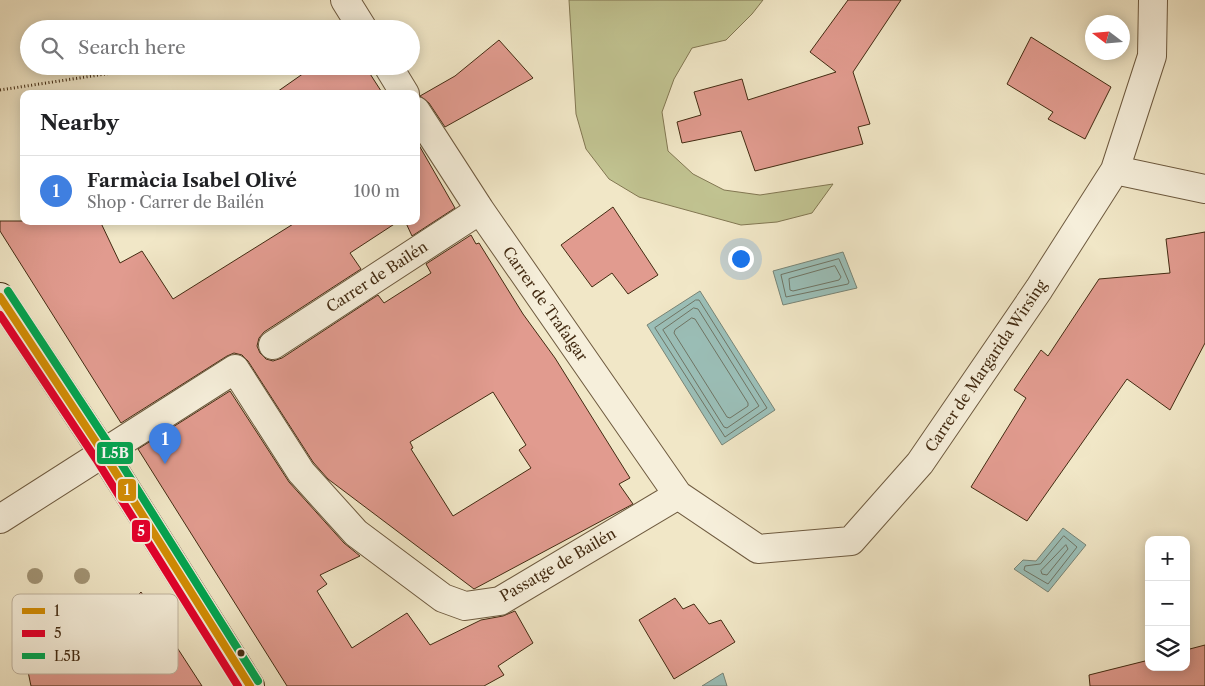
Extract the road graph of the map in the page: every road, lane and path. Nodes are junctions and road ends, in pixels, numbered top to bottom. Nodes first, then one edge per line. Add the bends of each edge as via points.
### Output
1 (346, 0) edge
2 (1153, 0) edge
3 (358, 20) edge
4 (99, 75) edge
5 (393, 75) edge
6 (0, 90) edge
7 (403, 90) edge
8 (420, 117) edge
9 (1115, 170) junction
10 (1205, 189) edge
11 (480, 210) junction
12 (0, 297) edge
13 (273, 345) dead end
14 (104, 454) junction
15 (678, 495) junction
16 (0, 519) edge
17 (250, 686) edge

1 - 3 street
2 - 9 street, Carrer de Margarida Wirsing via 1152,56
4 - 6 path
5 - 7 street
8 - 11 street, Carrer de Trafalgar
9 - 10 street
9 - 15 street, Carrer de Margarida Wirsing via 1039,289 920,463 851,541 758,549
11 - 13 street, Carrer de Bailén
11 - 15 street, Carrer de Trafalgar
12 - 14 street
14 - 15 street, Passatge de Bailén via 235,369 301,472 356,533 443,598 465,606 500,601
14 - 16 street
14 - 17 street

